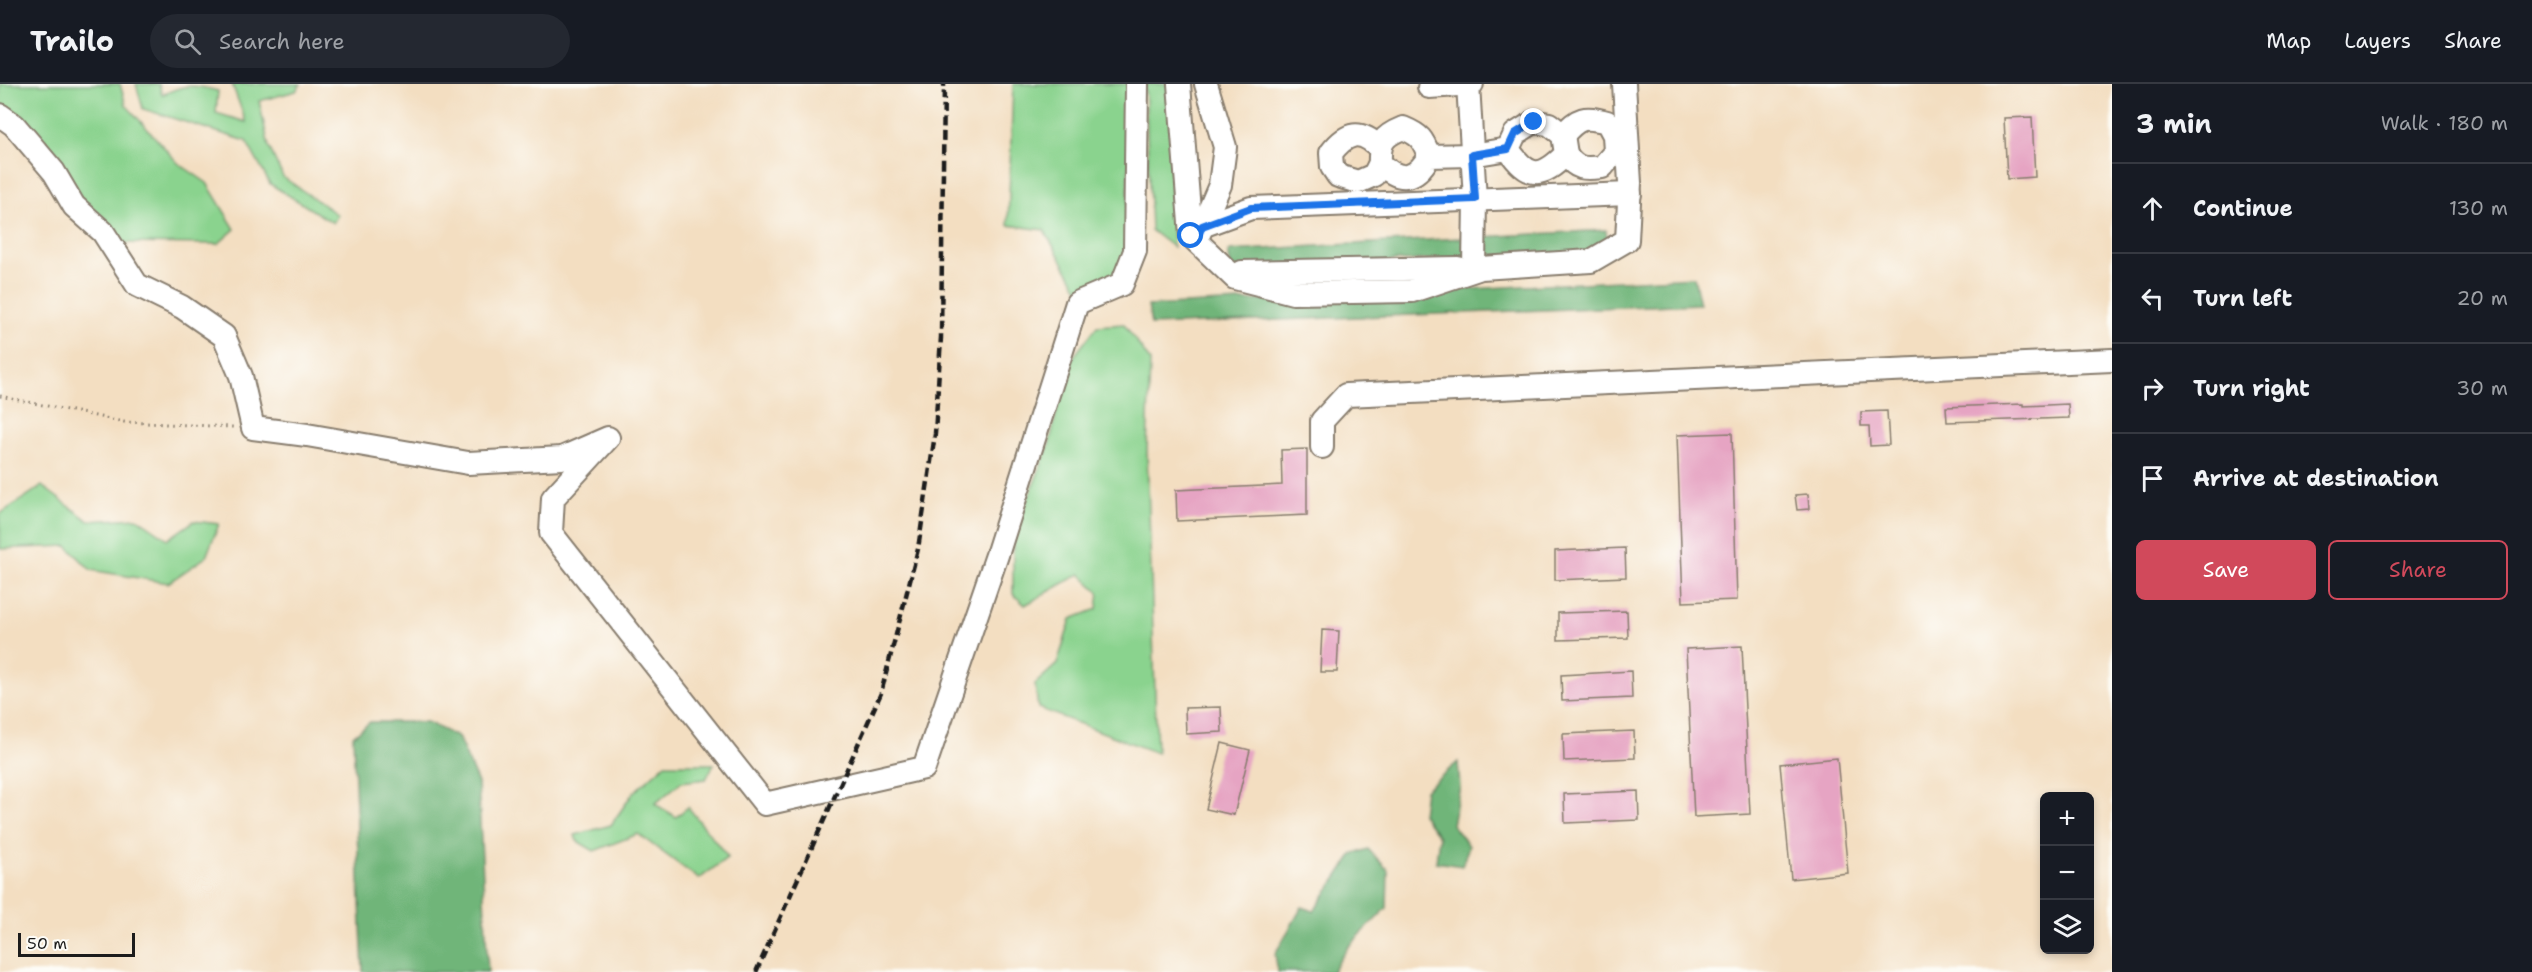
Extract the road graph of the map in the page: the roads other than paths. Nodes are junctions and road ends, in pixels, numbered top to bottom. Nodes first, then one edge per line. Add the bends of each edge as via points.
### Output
1 (1137, 84) edge
2 (1179, 84) edge
3 (1206, 84) edge
4 (1469, 84) edge
5 (1624, 84) edge
6 (1429, 87) dead end
7 (0, 115) edge
8 (1508, 149) junction
9 (1472, 155) junction
10 (1429, 156) junction
11 (1629, 194) junction
12 (1475, 199) junction
13 (1199, 234) junction
14 (1478, 268) junction
15 (2112, 360) edge
16 (1322, 447) dead end

1 - 7 lane via 1135,251 1122,284 1077,303 924,768 765,804 551,533 553,498 608,438 562,458 468,463 253,428 241,376 224,336 182,307 137,285 103,232 74,206 54,172 14,125
2 - 13 lane via 1191,236
3 - 13 lane via 1225,147 1220,185
4 - 6 lane
4 - 9 lane
5 - 11 lane
8 - 8 lane via 1515,134 1534,122 1549,124 1565,145 1551,170 1539,173 1520,166
8 - 9 lane
9 - 10 lane
9 - 12 lane
10 - 10 lane via 1421,170 1404,177 1391,174 1380,156 1388,134 1403,128 1417,133
11 - 12 lane
11 - 14 lane via 1627,240 1591,261
12 - 13 lane via 1251,208
12 - 14 lane
13 - 14 lane via 1235,278 1293,293 1412,291
15 - 16 lane via 1346,395 1322,422

